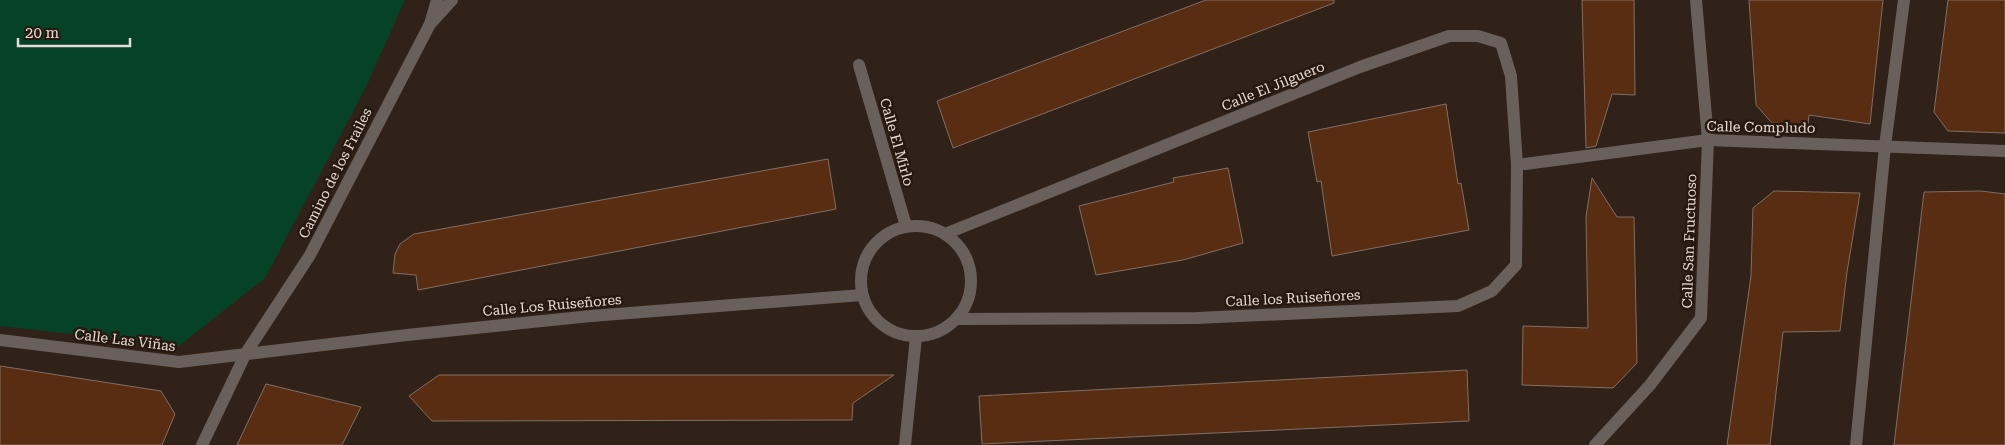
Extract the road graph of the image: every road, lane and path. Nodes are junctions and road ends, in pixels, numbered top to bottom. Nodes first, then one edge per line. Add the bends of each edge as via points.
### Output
1 (437, 0) edge
2 (452, 0) edge
3 (1696, 0) edge
4 (1904, 0) edge
5 (430, 24) junction
6 (859, 65) dead end
7 (1708, 140) junction
8 (1885, 146) junction
9 (2005, 151) edge
10 (1518, 165) junction
11 (906, 226) junction
12 (945, 234) junction
13 (862, 296) junction
14 (957, 319) junction
15 (916, 337) junction
16 (0, 340) edge
17 (246, 353) junction
18 (202, 445) edge
19 (905, 445) edge
20 (1595, 445) edge
21 (1856, 445) edge

1 - 5 street, Camino de los Frailes
2 - 5 street
3 - 7 street, Calle San Fructuoso
4 - 8 street
5 - 17 street, Camino de los Frailes via 310,255
6 - 11 street, Calle El Mirlo
7 - 8 street, Calle Compludo
7 - 10 street, Calle Compludo
7 - 20 street, Calle San Fructuoso via 1701,318 1650,385
8 - 9 street, Calle Compludo
8 - 21 street
10 - 12 street, Calle El Jilguero via 1511,76 1501,43 1478,36 1449,36 1360,67
10 - 14 street, Calle los Ruiseñores via 1516,265 1492,291 1458,306 1197,318
11 - 12 street via 926,226
11 - 13 street via 884,235 869,252 860,273
12 - 14 street via 960,247 969,264 971,284 967,302
13 - 15 street via 869,312 882,325 898,334
13 - 17 street, Calle Los Ruiseñores via 591,316
14 - 15 street via 938,332
15 - 19 street
16 - 17 street, Calle Las Viñas via 179,362
17 - 18 street, Camino de los Frailes

